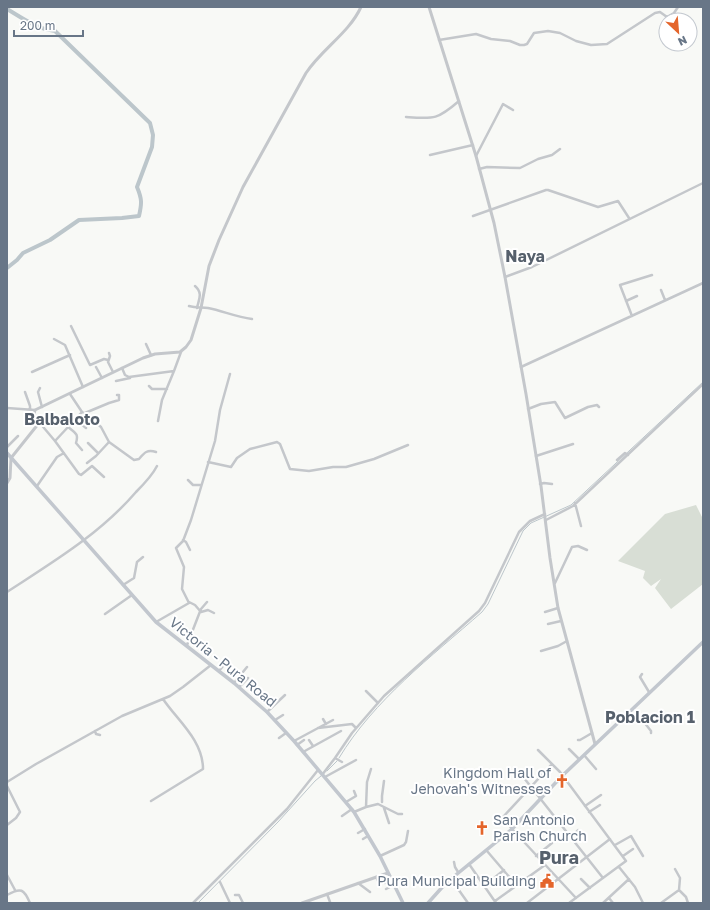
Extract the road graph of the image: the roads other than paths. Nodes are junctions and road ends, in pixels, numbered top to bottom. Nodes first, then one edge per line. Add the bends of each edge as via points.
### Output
1 (361, 7) edge
2 (429, 7) edge
3 (678, 7) edge
4 (439, 40) junction
5 (458, 101) junction
6 (513, 110) dead end
7 (406, 117) dead end
8 (472, 145) junction
9 (560, 149) dead end
10 (430, 155) dead end
11 (476, 156) junction
12 (479, 169) junction
13 (703, 183) edge
14 (490, 210) junction
15 (474, 216) dead end
16 (629, 218) junction
17 (652, 275) dead end
18 (505, 277) junction
19 (703, 283) edge
20 (195, 286) dead end
21 (661, 290) dead end
22 (636, 296) dead end
23 (665, 300) junction
24 (626, 301) junction
25 (189, 306) dead end
26 (197, 308) junction
27 (201, 308) junction
28 (632, 316) junction
29 (252, 319) dead end
30 (71, 326) dead end
31 (54, 339) dead end
32 (146, 344) dead end
33 (181, 352) junction
34 (109, 353) dead end
35 (70, 355) junction
36 (151, 355) junction
37 (108, 360) junction
38 (96, 367) dead end
39 (521, 367) junction
40 (122, 368) junction
41 (174, 371) junction
42 (32, 372) dead end
43 (113, 372) junction
44 (230, 374) dead end
45 (136, 376) junction
46 (102, 378) junction
47 (116, 381) dead end
48 (703, 384) edge
49 (150, 386) dead end
50 (83, 387) junction
51 (40, 388) dead end
52 (167, 389) junction
53 (25, 392) dead end
54 (70, 394) junction
55 (117, 395) dead end
56 (42, 407) junction
57 (599, 407) dead end
58 (7, 408) edge
59 (528, 409) junction
60 (29, 410) junction
61 (34, 412) junction
62 (82, 412) junction
63 (85, 413) junction
64 (75, 419) junction
65 (158, 421) dead end
66 (40, 422) junction
67 (68, 427) junction
68 (86, 428) dead end
69 (18, 436) dead end
70 (55, 441) junction
71 (109, 442) junction
72 (88, 443) dead end
73 (573, 444) dead end
74 (408, 445) dead end
75 (7, 447) edge
76 (82, 450) dead end
77 (156, 452) dead end
78 (7, 453) edge
79 (64, 453) junction
80 (98, 454) junction
81 (627, 454) junction
82 (536, 456) junction
83 (11, 457) junction
84 (617, 460) dead end
85 (208, 462) junction
86 (87, 463) dead end
87 (158, 466) dead end
88 (104, 476) dead end
89 (188, 480) dead end
90 (7, 483) edge
91 (540, 484) junction
92 (552, 484) dead end
93 (201, 485) junction
94 (37, 486) junction
95 (575, 503) junction
96 (545, 514) junction
97 (546, 520) junction
98 (581, 526) dead end
99 (183, 540) junction
100 (84, 541) junction
101 (190, 550) dead end
102 (587, 550) dead end
103 (143, 557) dead end
104 (554, 584) junction
105 (123, 585) junction
106 (7, 592) edge
107 (132, 595) junction
108 (189, 602) junction
109 (207, 602) dead end
110 (558, 608) junction
111 (200, 611) junction
112 (545, 612) dead end
113 (214, 613) dead end
114 (105, 614) dead end
115 (561, 621) junction
116 (156, 622) junction
117 (548, 624) dead end
118 (567, 641) junction
119 (703, 642) edge
120 (187, 645) junction
121 (541, 651) dead end
122 (211, 664) junction
123 (247, 666) dead end
124 (233, 670) dead end
125 (219, 671) junction
126 (642, 674) dead end
127 (248, 678) dead end
128 (234, 683) junction
129 (239, 687) junction
130 (366, 692) dead end
131 (649, 692) junction
132 (285, 695) dead end
133 (162, 699) junction
134 (378, 703) junction
135 (267, 712) junction
136 (283, 715) dead end
137 (323, 718) dead end
138 (275, 720) junction
139 (333, 720) dead end
140 (620, 720) junction
141 (326, 724) junction
142 (317, 728) junction
143 (356, 728) junction
144 (95, 731) junction
145 (341, 731) dead end
146 (286, 732) junction
147 (592, 733) junction
148 (651, 733) dead end
149 (100, 735) dead end
150 (279, 738) dead end
151 (304, 740) dead end
152 (309, 740) dead end
153 (578, 740) dead end
154 (294, 741) junction
155 (297, 744) junction
156 (595, 744) junction
157 (313, 746) junction
158 (569, 749) dead end
159 (538, 750) dead end
160 (303, 752) junction
161 (584, 755) junction
162 (335, 758) junction
163 (579, 759) junction
164 (356, 760) dead end
165 (342, 762) dead end
166 (552, 764) junction
167 (371, 769) dead end
168 (596, 769) dead end
169 (318, 770) junction
170 (323, 776) junction
171 (562, 776) junction
172 (524, 778) dead end
173 (7, 782) edge
174 (384, 782) dead end
175 (7, 786) edge
176 (531, 786) junction
177 (354, 791) dead end
178 (601, 795) dead end
179 (541, 798) junction
180 (151, 801) dead end
181 (346, 802) junction
182 (378, 804) junction
183 (600, 805) dead end
184 (585, 806) junction
185 (366, 807) junction
186 (384, 808) junction
187 (353, 811) junction
188 (589, 812) junction
189 (402, 814) dead end
190 (342, 816) dead end
191 (389, 822) dead end
192 (7, 825) edge
193 (365, 829) junction
194 (512, 829) junction
195 (578, 830) dead end
196 (408, 831) dead end
197 (358, 833) dead end
198 (369, 836) junction
199 (571, 838) junction
200 (363, 839) dead end
201 (610, 839) junction
202 (552, 843) dead end
203 (615, 846) junction
204 (633, 849) dead end
205 (487, 851) junction
206 (380, 856) junction
207 (536, 856) junction
208 (623, 856) junction
209 (643, 856) dead end
210 (586, 858) junction
211 (454, 862) dead end
212 (469, 864) junction
213 (545, 865) junction
214 (619, 866) junction
215 (675, 869) dead end
216 (504, 870) junction
217 (388, 872) junction
218 (458, 872) junction
219 (7, 875) edge
220 (376, 877) junction
221 (603, 878) junction
222 (451, 879) junction
223 (581, 879) dead end
224 (629, 879) junction
225 (391, 880) junction
226 (559, 880) junction
227 (378, 881) dead end
228 (220, 882) dead end
229 (358, 883) junction
230 (385, 883) dead end
231 (394, 885) junction
232 (484, 886) junction
233 (517, 886) junction
234 (590, 888) junction
235 (386, 889) dead end
236 (15, 890) junction
237 (679, 890) junction
238 (370, 892) dead end
239 (327, 894) junction
240 (7, 895) edge
241 (235, 896) dead end
242 (576, 898) junction
243 (609, 898) junction
244 (310, 902) edge
245 (330, 902) dead end
246 (496, 902) edge
247 (30, 903) edge
248 (194, 903) edge
249 (230, 903) edge
250 (243, 903) edge
251 (302, 903) edge
252 (403, 903) edge
253 (428, 903) edge
254 (468, 903) edge
255 (527, 903) edge
256 (570, 903) edge
257 (603, 903) edge
258 (613, 903) edge
259 (643, 903) edge
260 (661, 903) edge
261 (688, 903) edge

1 - 27 street via 346,30 306,72 243,186 213,254
2 - 4 street
3 - 4 street via 667,17 660,12 655,14 607,44 591,45 560,33 546,31 534,33 524,46 476,34
4 - 5 street
5 - 7 street via 438,117
5 - 8 street
6 - 11 street via 502,104
8 - 10 street
8 - 11 street
9 - 12 street via 520,168
11 - 12 street
12 - 14 street
13 - 16 street
14 - 15 street
14 - 16 street via 548,190 598,208 618,201
14 - 18 street
16 - 18 street via 532,267
17 - 24 street via 620,284
18 - 39 street
19 - 23 street
20 - 26 street via 200,294
21 - 23 street
22 - 24 street
23 - 28 street
24 - 28 street
25 - 26 street
26 - 27 street
27 - 29 street
27 - 33 street via 192,338
28 - 39 street
30 - 37 street via 90,366 104,359
31 - 35 street via 63,343
32 - 36 street
33 - 36 street
33 - 41 street
34 - 37 street
35 - 42 street
35 - 50 street
36 - 40 street
37 - 43 street
38 - 46 street
39 - 59 street
40 - 43 street
40 - 45 street via 126,376
41 - 45 street
41 - 52 street
43 - 46 street
44 - 85 street
45 - 47 street
46 - 50 street
48 - 81 street
49 - 52 street via 152,389
50 - 54 street
51 - 56 street via 38,392
52 - 65 street
53 - 60 street via 30,404
54 - 56 street
54 - 62 street
55 - 63 street via 119,400
56 - 61 street
57 - 59 street via 588,407 565,418 555,402
58 - 60 street
59 - 82 street
60 - 61 street
61 - 66 street
62 - 63 street
62 - 64 street
63 - 71 street via 101,427
64 - 67 street
64 - 68 street
66 - 70 street
66 - 83 street
67 - 70 street
67 - 76 street via 77,435 76,443
69 - 75 street
70 - 79 street
71 - 77 street via 134,460 147,451
71 - 80 street
72 - 80 street
73 - 82 street
74 - 85 street via 346,467 309,471 290,469 277,442 250,449 231,467
78 - 83 main road, Victoria - Pura Road
79 - 88 street via 80,475 92,466
79 - 94 street via 57,457
80 - 86 street
81 - 84 street via 624,453
81 - 95 street
82 - 91 street
83 - 90 street via 10,478
83 - 94 main road, Victoria - Pura Road
85 - 93 street
87 - 100 street via 119,511
89 - 93 street via 193,485
91 - 92 street
91 - 96 street
93 - 99 street
94 - 100 main road, Victoria - Pura Road
95 - 97 street
95 - 98 street
96 - 97 street
96 - 134 street via 530,521 519,532 479,611
97 - 104 street
99 - 101 street
99 - 108 street via 176,548 184,565 182,589
100 - 105 main road, Victoria - Pura Road
100 - 106 street
102 - 104 street via 578,546 572,547
103 - 105 street via 137,562 134,578
104 - 110 street
105 - 107 main road, Victoria - Pura Road
107 - 114 street
107 - 116 main road, Victoria - Pura Road
108 - 111 street
108 - 116 street
109 - 111 street
110 - 112 street
110 - 115 street
111 - 113 street via 201,613 208,610
111 - 120 street
115 - 117 street
115 - 118 street
116 - 120 main road, Victoria - Pura Road
118 - 121 street
118 - 147 street
119 - 131 main road
120 - 122 main road, Victoria - Pura Road
122 - 125 main road, Victoria - Pura Road
122 - 133 street via 183,687
123 - 128 street
124 - 125 street via 225,665
125 - 128 main road, Victoria - Pura Road
126 - 131 street via 640,677
127 - 129 street
128 - 129 main road, Victoria - Pura Road
129 - 135 main road, Victoria - Pura Road
130 - 134 street
131 - 140 main road
132 - 135 street
133 - 144 street
133 - 180 street via 190,734 200,754 203,769
134 - 143 street
135 - 138 main road, Victoria - Pura Road
136 - 138 street
137 - 141 street
138 - 146 main road, Victoria - Pura Road
139 - 141 street
140 - 148 street via 640,717
140 - 156 main road
141 - 142 street
142 - 143 street via 352,724
142 - 154 street
143 - 162 street
144 - 149 street
144 - 173 street
145 - 157 street
146 - 150 street
146 - 154 main road, Victoria - Pura Road
147 - 153 street
147 - 156 street
151 - 155 street
152 - 157 street
154 - 155 main road, Victoria - Pura Road
155 - 160 main road, Victoria - Pura Road
156 - 161 main road
157 - 160 street
158 - 163 street
159 - 166 street
160 - 169 main road, Victoria - Pura Road
161 - 163 main road
161 - 168 street
162 - 165 street
162 - 170 street
163 - 171 main road
164 - 170 street
166 - 171 street
166 - 176 street
167 - 185 street
169 - 170 main road, Victoria - Pura Road
169 - 248 street via 287,809
170 - 181 main road, Victoria - Pura Road
171 - 179 main road
171 - 184 street
172 - 176 street
174 - 182 street via 384,801
175 - 192 street via 20,812
176 - 179 street
176 - 194 street via 503,816
177 - 181 street via 356,796
178 - 184 street
179 - 194 main road
179 - 199 street
181 - 187 main road, Victoria - Pura Road
182 - 185 street
182 - 186 street
183 - 188 street
184 - 188 street
185 - 187 street
186 - 189 street
186 - 191 street
187 - 190 street
187 - 193 main road, Victoria - Pura Road
188 - 201 street
193 - 197 street
193 - 198 main road, Victoria - Pura Road
194 - 205 main road
194 - 207 street
195 - 199 street
196 - 206 street via 404,845
198 - 200 street
198 - 206 main road, Victoria - Pura Road
199 - 210 street
201 - 203 street
201 - 210 street
202 - 207 street
203 - 208 street
203 - 209 street via 631,836
204 - 208 street
205 - 212 main road
205 - 216 street
206 - 217 main road, Victoria - Pura Road
207 - 213 street
208 - 214 street via 626,861
210 - 221 street
210 - 226 street
211 - 218 street
212 - 218 main road
212 - 232 street
213 - 226 street
213 - 233 street
214 - 221 street
214 - 224 street
215 - 237 street via 680,878
216 - 232 street
216 - 233 street
217 - 220 street
217 - 225 main road, Victoria - Pura Road
218 - 222 main road
219 - 236 street
220 - 227 street
220 - 229 street
221 - 234 street
222 - 253 main road
222 - 254 street
223 - 234 street
224 - 243 street
224 - 259 street
225 - 230 street
225 - 231 main road, Victoria - Pura Road
226 - 242 street
226 - 255 street
228 - 249 street
229 - 238 street
229 - 239 street
231 - 235 street
231 - 252 main road, Victoria - Pura Road
232 - 246 street
233 - 246 street
234 - 242 street
236 - 240 street
236 - 247 street via 23,891
237 - 260 street
237 - 261 street
239 - 244 street
239 - 245 street
241 - 250 street via 239,895
242 - 256 street
243 - 257 street
243 - 258 street
244 - 251 street

